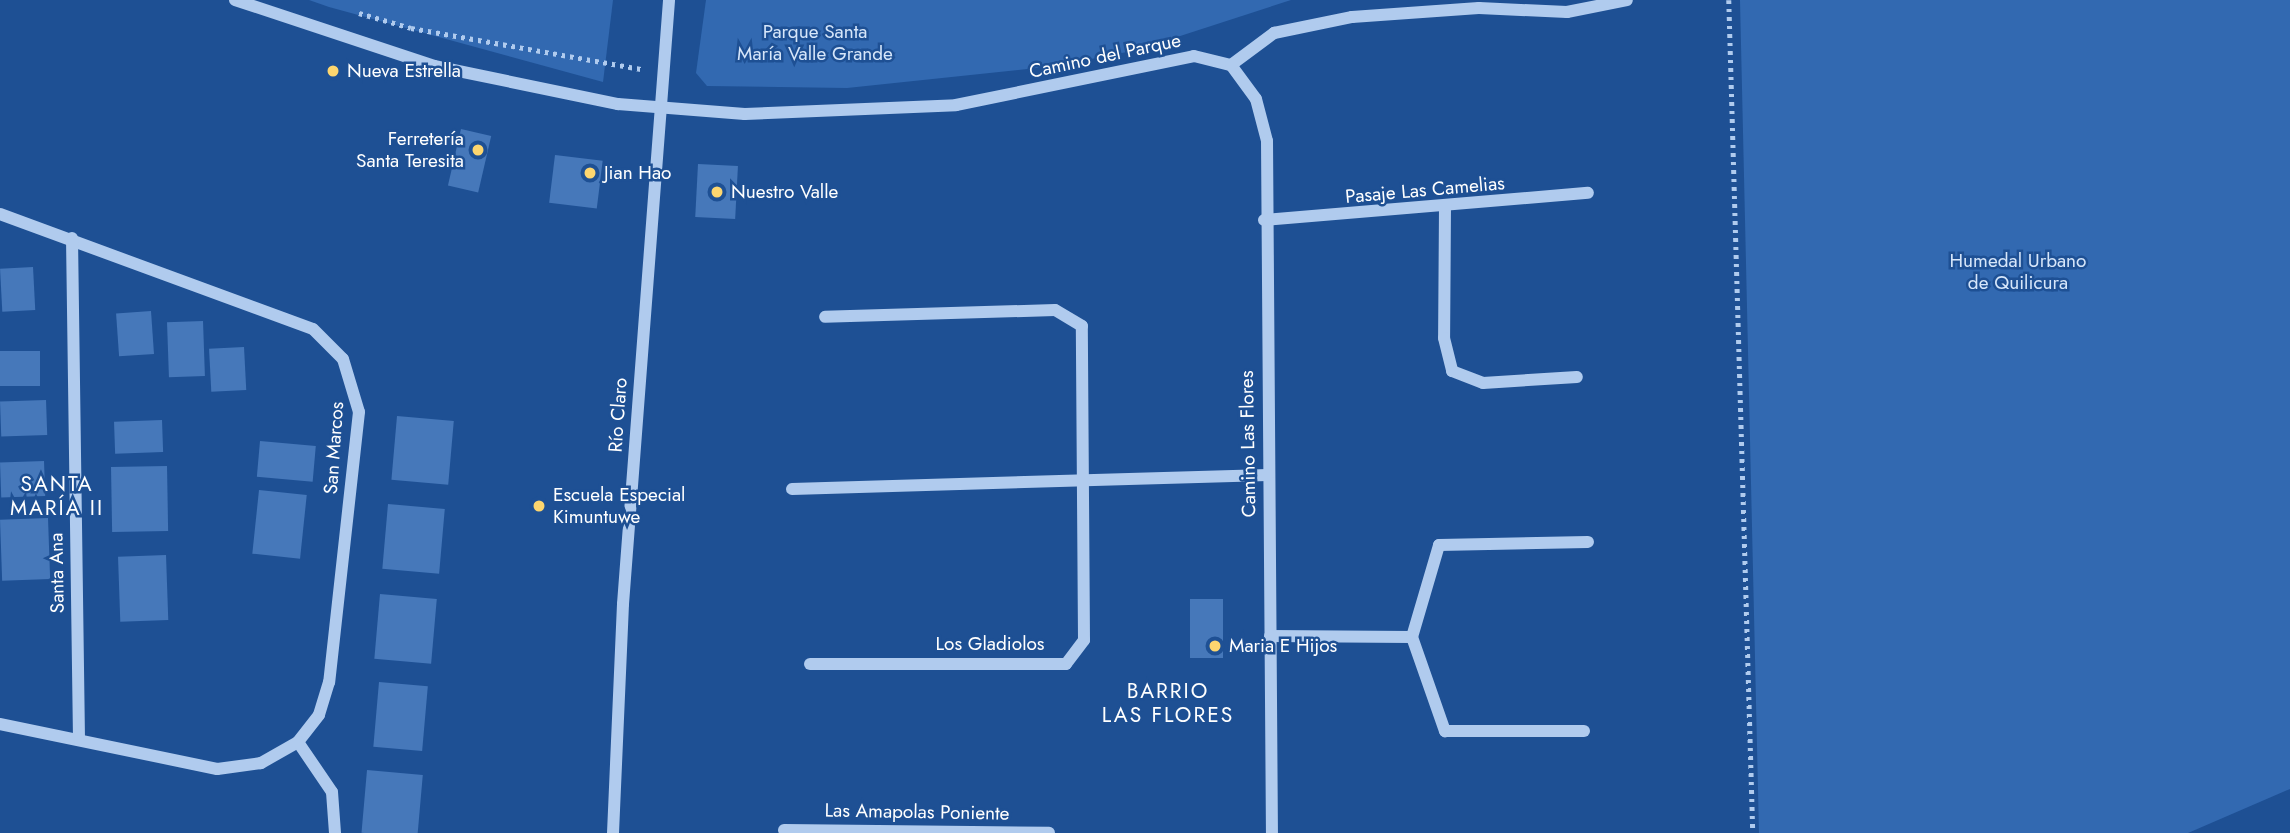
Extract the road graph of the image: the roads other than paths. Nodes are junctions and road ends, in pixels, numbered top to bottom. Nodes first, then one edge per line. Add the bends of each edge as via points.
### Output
1 (235, 0) edge
2 (669, 0) edge
3 (1627, 0) edge
4 (1231, 65) junction
5 (661, 108) junction
6 (1588, 194) dead end
7 (1445, 207) junction
8 (0, 214) edge
9 (1264, 220) junction
10 (72, 237) junction
11 (825, 317) dead end
12 (1577, 377) dead end
13 (1268, 475) junction
14 (1083, 482) junction
15 (792, 489) dead end
16 (1587, 542) dead end
17 (1270, 636) junction
18 (1412, 637) junction
19 (810, 664) dead end
20 (0, 724) edge
21 (1584, 731) dead end
22 (79, 739) junction
23 (298, 742) junction
24 (785, 830) dead end
25 (335, 833) edge
26 (613, 833) edge
27 (1049, 833) edge
28 (1272, 833) edge

1 - 5 street, Camino del Parque via 434,66
2 - 5 street, Río Claro
3 - 4 street via 1567,12 1479,8 1352,17 1274,33
4 - 5 street, Camino del Parque via 1195,56 1071,85 886,112
4 - 9 street, Camino Las Flores via 1246,79 1263,119
5 - 26 street, Río Claro via 623,604
6 - 7 street, Pasaje Las Camelias
7 - 9 street, Pasaje Las Camelias
7 - 12 street via 1444,338 1452,371 1483,383
8 - 10 street, San Marcos
9 - 13 street, Camino Las Flores
10 - 22 street, Santa Ana
10 - 23 street, San Marcos via 295,320 330,342 352,375 359,412 329,682 318,715
11 - 14 street, Los Gladiolos via 1055,310 1082,326
13 - 14 street
13 - 17 street, Camino Las Flores
14 - 15 street
14 - 19 street, Los Gladiolos via 1084,640 1066,664
16 - 18 street via 1439,545
17 - 18 street
17 - 28 street, Camino Las Flores
18 - 21 street via 1445,731
20 - 22 street, San Marcos
22 - 23 street, San Marcos via 217,769 261,763
23 - 25 street via 332,792
24 - 27 street, Las Amapolas Poniente

